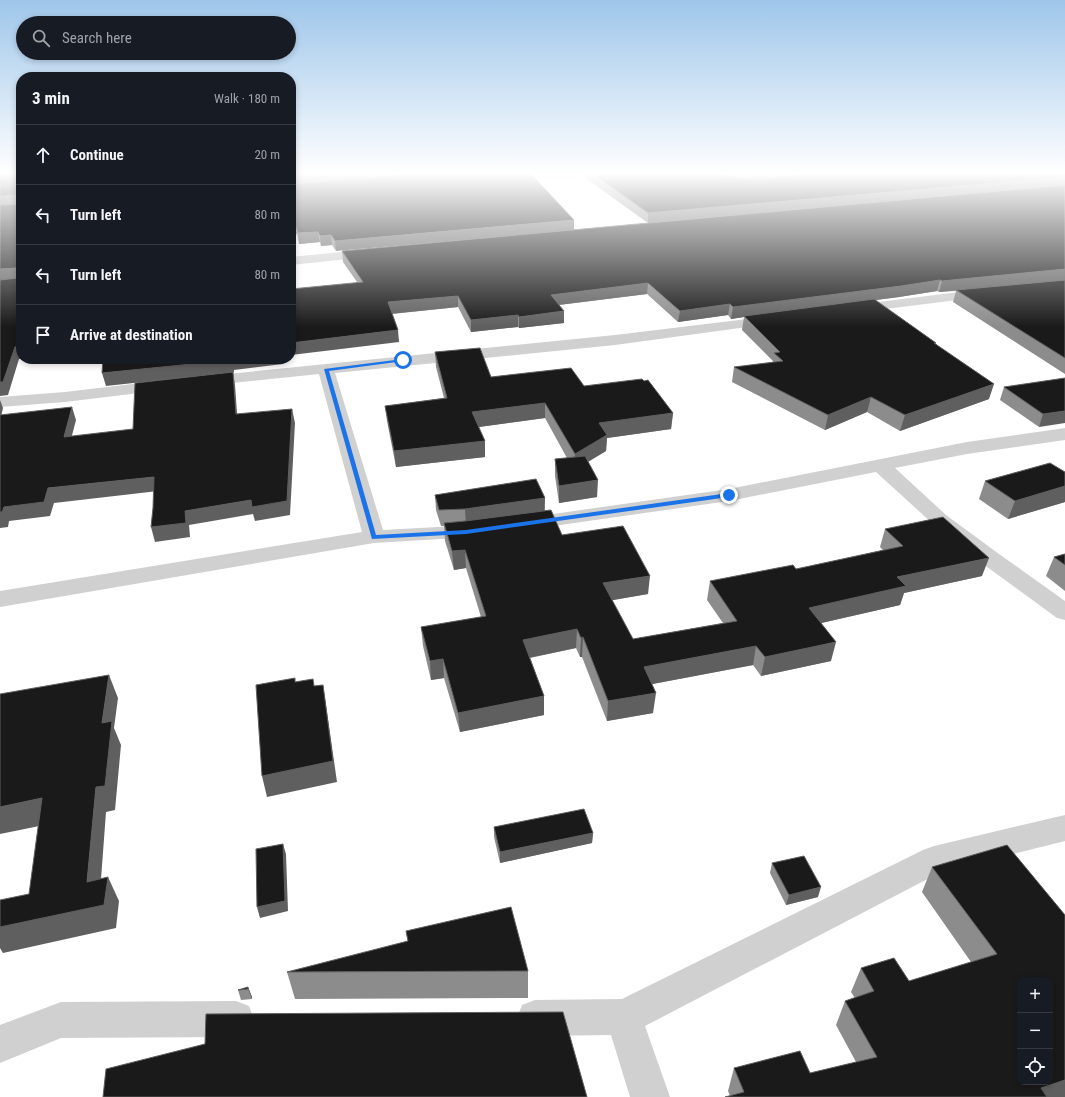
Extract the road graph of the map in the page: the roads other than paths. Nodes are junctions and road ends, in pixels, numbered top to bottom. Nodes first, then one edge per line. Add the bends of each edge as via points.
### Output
1 (383, 252) edge
2 (296, 261) edge
3 (998, 291) edge
4 (843, 310) edge
5 (788, 318) edge
6 (326, 369) junction
7 (0, 402) edge
8 (1065, 434) edge
9 (880, 465) junction
10 (374, 537) junction
11 (0, 599) edge
12 (1065, 612) edge
13 (1065, 828) edge
14 (624, 1017) junction
15 (505, 1018) edge
16 (267, 1019) edge
17 (0, 1044) edge
18 (650, 1097) edge

1 - 2 street
3 - 4 street
5 - 6 street via 615,340
6 - 7 street
6 - 10 street
8 - 9 street via 966,448
9 - 10 street via 729,495 466,532
9 - 12 street via 950,528
10 - 11 street
13 - 14 street via 934,860
14 - 15 street
14 - 18 street
16 - 17 street via 61,1020

